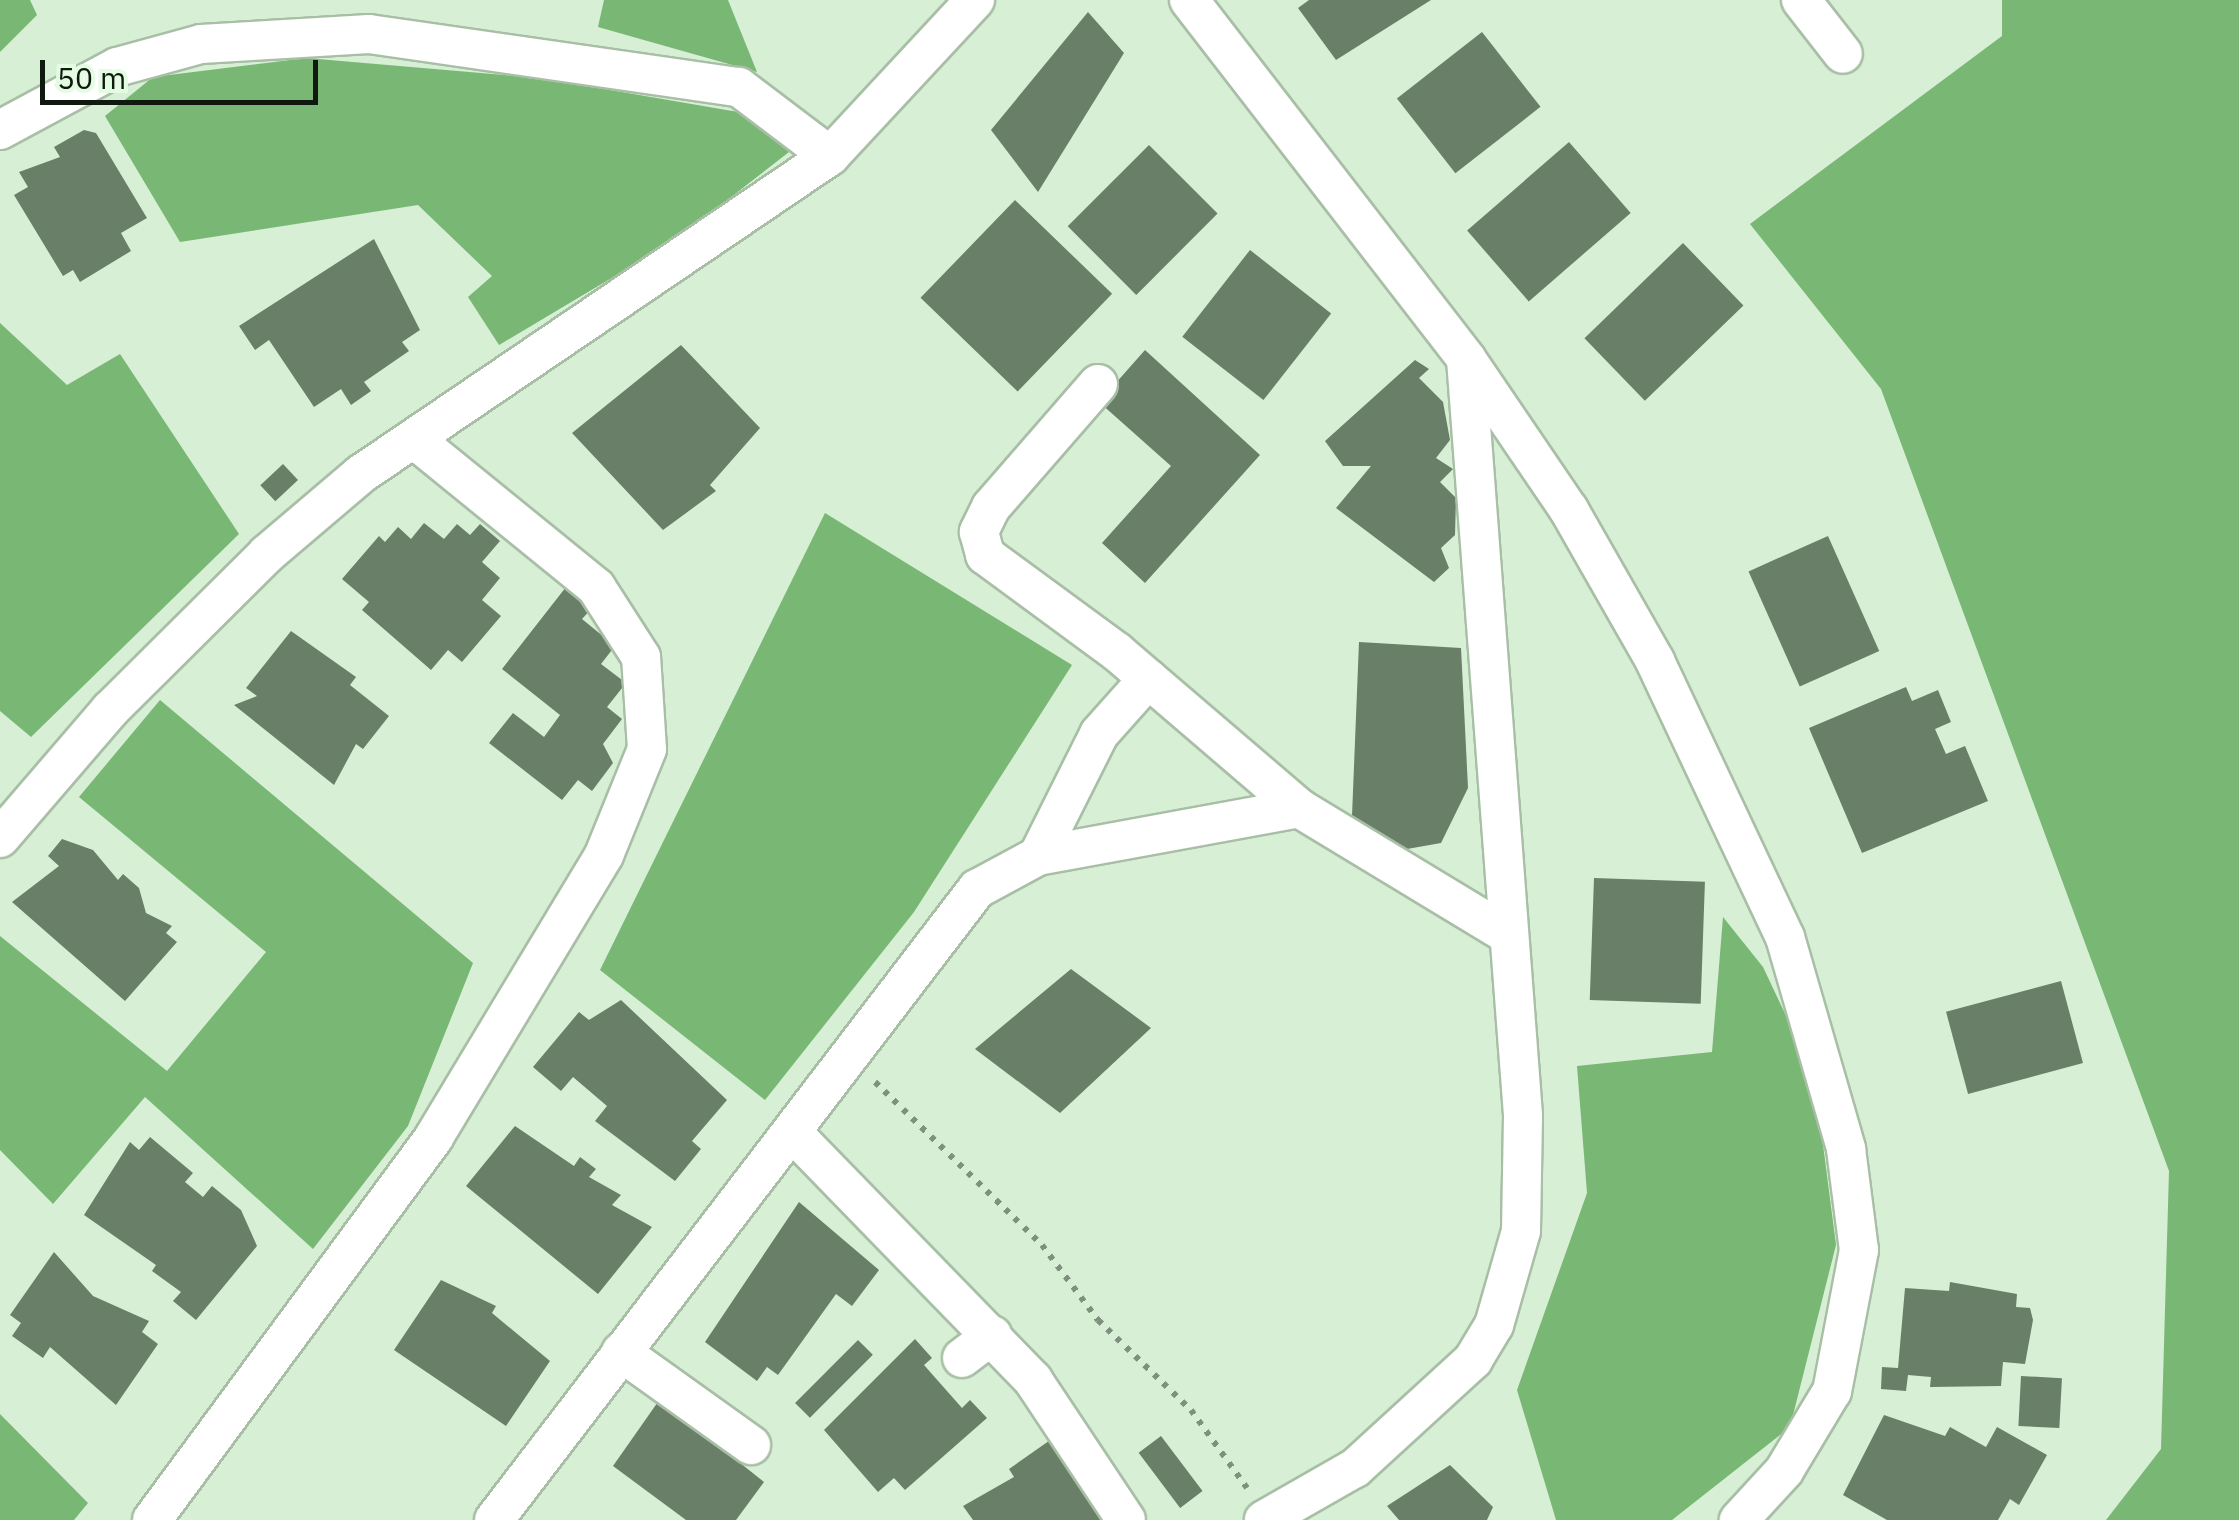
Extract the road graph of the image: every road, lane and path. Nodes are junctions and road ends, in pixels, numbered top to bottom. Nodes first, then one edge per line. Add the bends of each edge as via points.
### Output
1 (975, 0) edge
2 (1189, 0) edge
3 (1802, 0) edge
4 (1843, 54) dead end
5 (0, 130) edge
6 (830, 156) junction
7 (1466, 359) junction
8 (1098, 384) dead end
9 (414, 439) junction
10 (1148, 679) junction
11 (1299, 808) junction
12 (0, 838) edge
13 (1038, 856) junction
14 (1507, 934) junction
15 (850, 1056) junction
16 (792, 1132) junction
17 (992, 1335) junction
18 (621, 1352) junction
19 (962, 1358) dead end
20 (751, 1446) dead end
21 (152, 1520) edge
22 (494, 1520) edge
23 (1126, 1520) edge
24 (1265, 1520) edge
25 (1739, 1520) edge

1 - 6 street
2 - 7 street
3 - 4 street
5 - 6 street via 117,67 202,44 370,34 739,87
6 - 9 street
7 - 14 street
7 - 25 street via 1570,510 1655,661 1784,937 1846,1149 1859,1250 1832,1392 1784,1471
8 - 10 street via 991,507 979,543 996,568
9 - 12 street via 202,616
9 - 21 street via 596,587 642,658 646,749 604,855 434,1137
10 - 11 street
10 - 13 street via 1100,734
11 - 13 street
11 - 14 street
13 - 15 street via 977,889 949,917
14 - 24 street via 1525,1192 1494,1326 1410,1424
15 - 16 street
15 - 24 path via 1042,1245 1098,1320 1191,1410
16 - 17 street
16 - 18 street
17 - 19 street
17 - 23 street via 1088,1456
18 - 20 street
18 - 22 street

